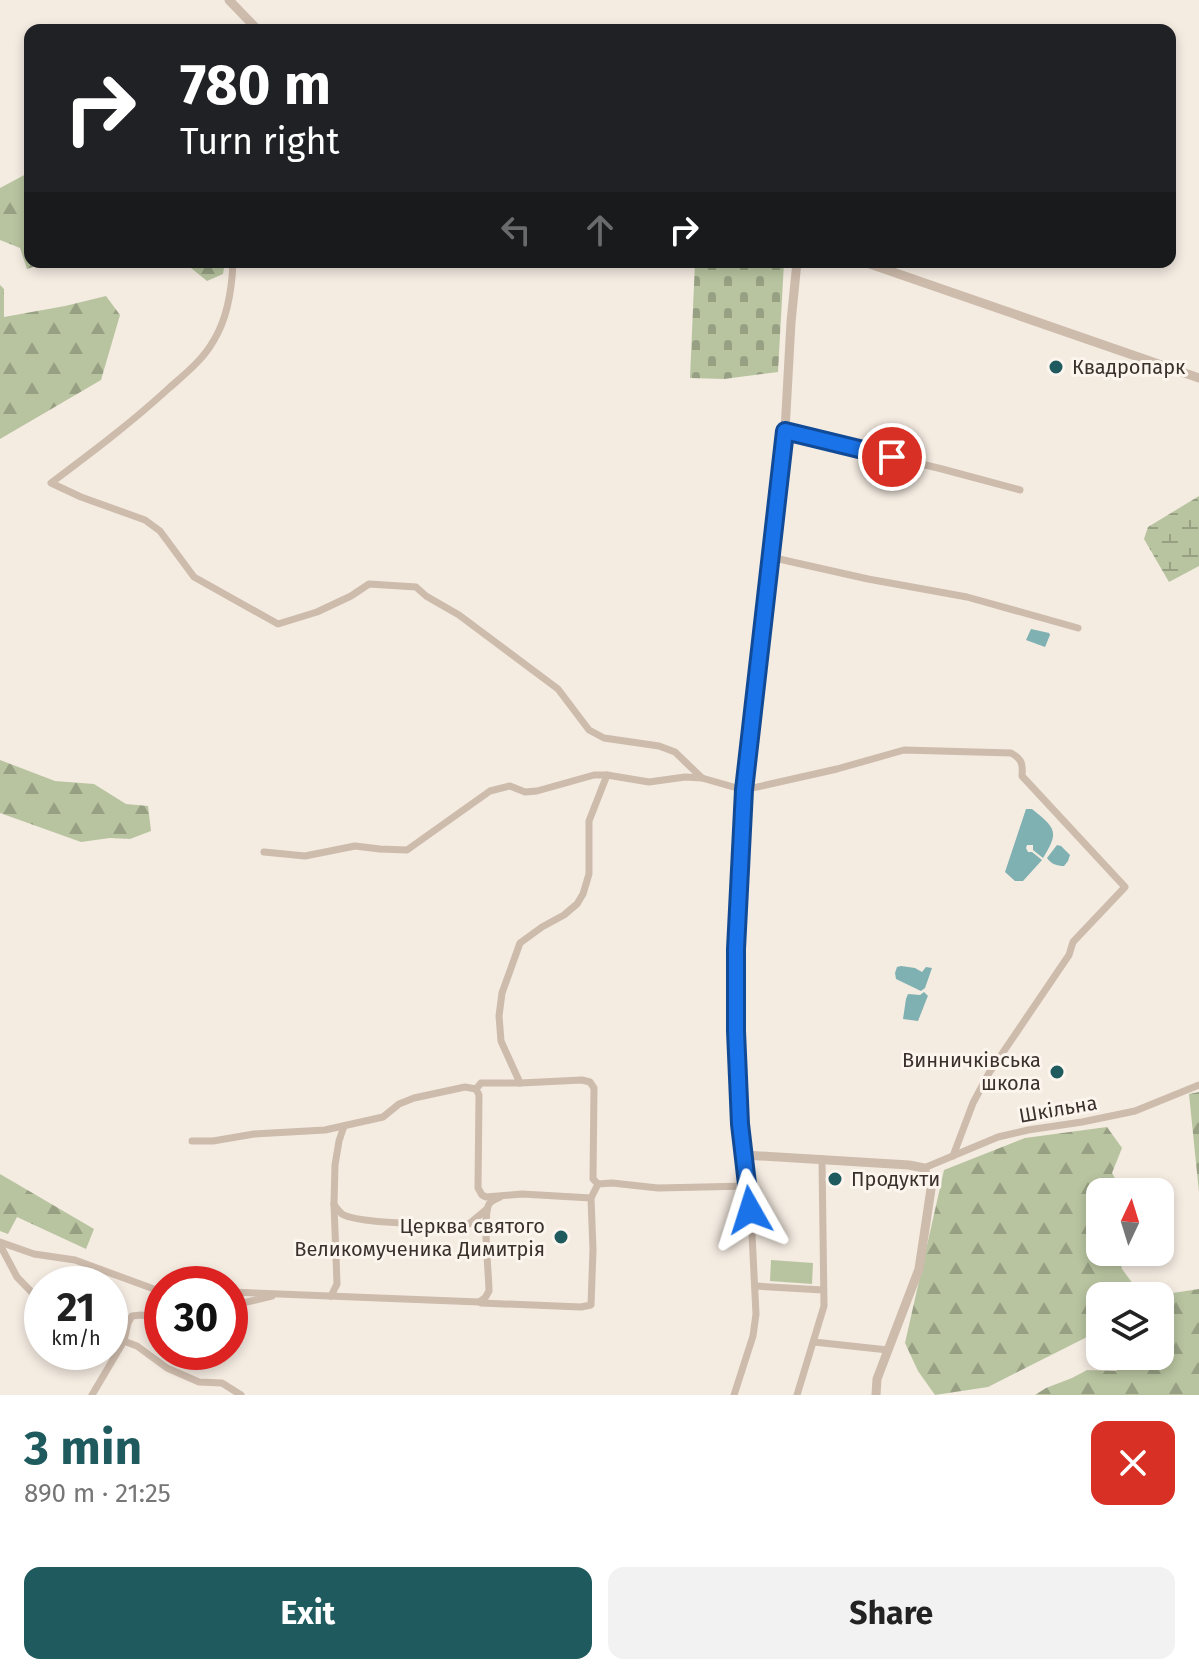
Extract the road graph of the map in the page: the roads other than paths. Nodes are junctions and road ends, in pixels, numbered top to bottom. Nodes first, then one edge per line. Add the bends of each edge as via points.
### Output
1 (229, 0) edge
2 (252, 24) edge
3 (233, 268) edge
4 (796, 268) edge
5 (881, 268) edge
6 (1199, 378) edge
7 (785, 431) junction
8 (1020, 490) dead end
9 (770, 557) junction
10 (1078, 628) dead end
11 (607, 775) junction
12 (702, 778) junction
13 (744, 790) junction
14 (264, 852) dead end
15 (520, 1083) junction
16 (1199, 1085) edge
17 (476, 1089) junction
18 (344, 1126) junction
19 (192, 1141) dead end
20 (744, 1155) junction
21 (953, 1156) junction
22 (822, 1159) junction
23 (924, 1168) junction
24 (598, 1184) junction
25 (748, 1186) junction
26 (502, 1196) junction
27 (591, 1198) junction
28 (334, 1204) junction
29 (487, 1209) junction
30 (0, 1243) edge
31 (24, 1284) edge
32 (144, 1285) edge
33 (755, 1286) junction
34 (823, 1290) junction
35 (248, 1292) edge
36 (277, 1293) junction
37 (331, 1296) junction
38 (248, 1302) edge
39 (479, 1302) junction
40 (144, 1315) edge
41 (128, 1323) edge
42 (814, 1342) junction
43 (128, 1343) edge
44 (888, 1350) junction
45 (107, 1370) edge
46 (92, 1395) edge
47 (241, 1395) edge
48 (734, 1395) edge
49 (797, 1395) edge
50 (876, 1395) edge

1 - 2 street
3 - 12 street via 226,313 204,357 131,423 51,483 145,520 160,531 194,577 278,624 317,612 369,584 416,587 558,689 589,730 604,738 675,752
4 - 7 street
5 - 6 street
7 - 8 street
7 - 9 street
9 - 10 street via 967,597
9 - 13 street
11 - 12 street via 649,782
11 - 14 street via 537,791 510,786 490,791 407,850 355,846 305,856
11 - 15 street via 589,821 589,874 583,894 564,915 520,943 502,993 501,1041
12 - 13 street
13 - 20 street via 736,949
13 - 21 street via 904,750 1011,753 1023,764 1022,776 1125,887 1073,942 989,1073
15 - 17 street via 481,1083
15 - 24 street via 590,1082 593,1179
16 - 21 street, Шкільна via 1135,1111 998,1137
17 - 18 street via 414,1098 383,1117
17 - 26 street via 478,1188 486,1197
18 - 19 street
18 - 28 street
20 - 22 street
20 - 25 street
21 - 23 street, Шкільна
22 - 23 street
22 - 34 street
23 - 44 street via 931,1189 919,1269
24 - 25 street
24 - 27 street
25 - 33 street
26 - 27 street
26 - 29 street
27 - 39 street via 591,1305
28 - 29 street via 354,1218 402,1223 469,1224
28 - 37 street via 337,1284
29 - 39 street via 489,1291
30 - 31 street
30 - 32 street via 75,1260
33 - 34 street
33 - 48 street via 753,1336
34 - 42 street
35 - 36 street
36 - 37 street
36 - 38 street
37 - 39 street
40 - 41 street via 132,1316
42 - 44 street
42 - 49 street
43 - 47 street via 167,1368 199,1382 222,1383
44 - 50 street
45 - 46 street

